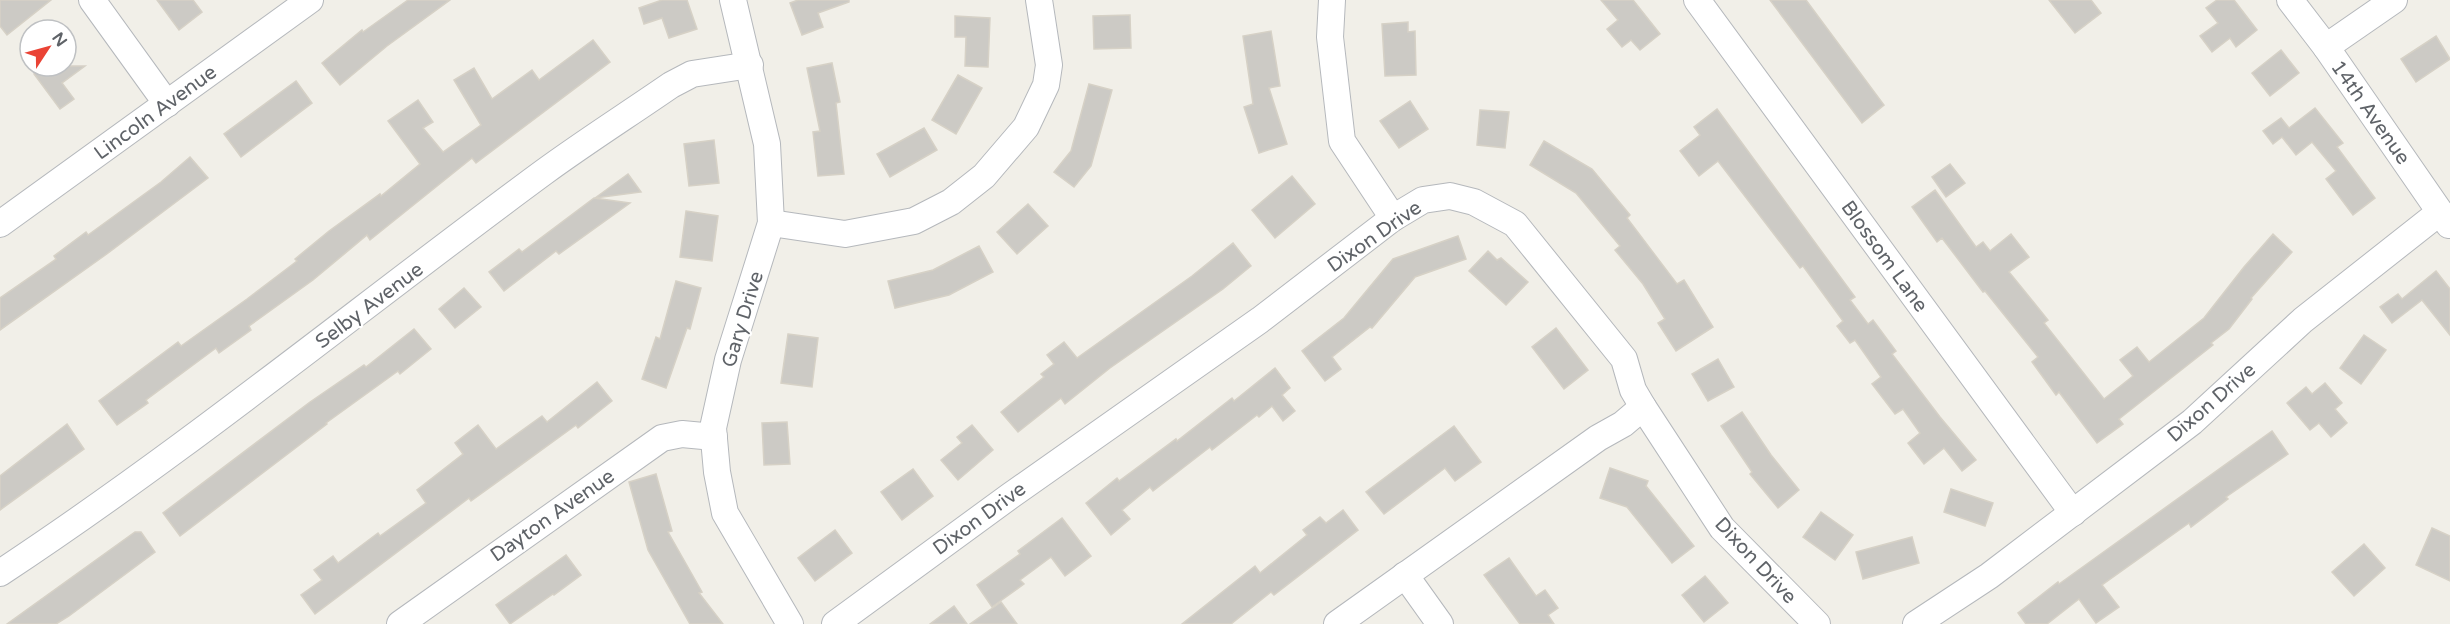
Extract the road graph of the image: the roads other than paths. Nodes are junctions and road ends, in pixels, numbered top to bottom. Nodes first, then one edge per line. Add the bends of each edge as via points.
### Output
1 (92, 0) edge
2 (310, 0) edge
3 (734, 0) edge
4 (1039, 0) edge
5 (1332, 0) edge
6 (1697, 0) edge
7 (2290, 0) edge
8 (2394, 0) edge
9 (2326, 47) junction
10 (750, 65) junction
11 (167, 104) junction
12 (1393, 218) junction
13 (2445, 219) edge
14 (771, 223) junction
15 (0, 224) edge
16 (1643, 407) junction
17 (714, 436) junction
18 (2073, 513) junction
19 (0, 573) edge
20 (1405, 575) junction
21 (400, 624) edge
22 (790, 624) edge
23 (835, 624) edge
24 (1337, 624) edge
25 (1440, 624) edge
26 (1817, 624) edge
27 (1916, 624) edge

1 - 11 street
2 - 11 street, Lincoln Avenue
3 - 10 street, Gary Drive
4 - 14 street via 1048,65 1046,85 1026,127 984,176 951,202 914,221 845,234
5 - 12 street via 1330,37 1342,141
6 - 18 street, Blossom Lane
7 - 9 street, 14th Avenue
8 - 9 street
9 - 13 street, 14th Avenue
10 - 14 street, Gary Drive via 767,144
10 - 19 street, Selby Avenue via 692,74 662,91 545,171 267,382
11 - 15 street, Lincoln Avenue
12 - 16 street, Dixon Drive via 1423,200 1450,196 1474,202 1515,224 1624,359 1633,390
12 - 23 street, Dixon Drive via 1260,320
13 - 18 street, Dixon Drive via 2302,320 2192,422
14 - 17 street, Gary Drive via 728,360
16 - 20 street
16 - 26 street, Dixon Drive via 1722,528
17 - 21 street, Dayton Avenue via 682,434 662,438
17 - 22 street, Gary Drive via 725,513
18 - 27 street, Dixon Drive
20 - 24 street
20 - 25 street

